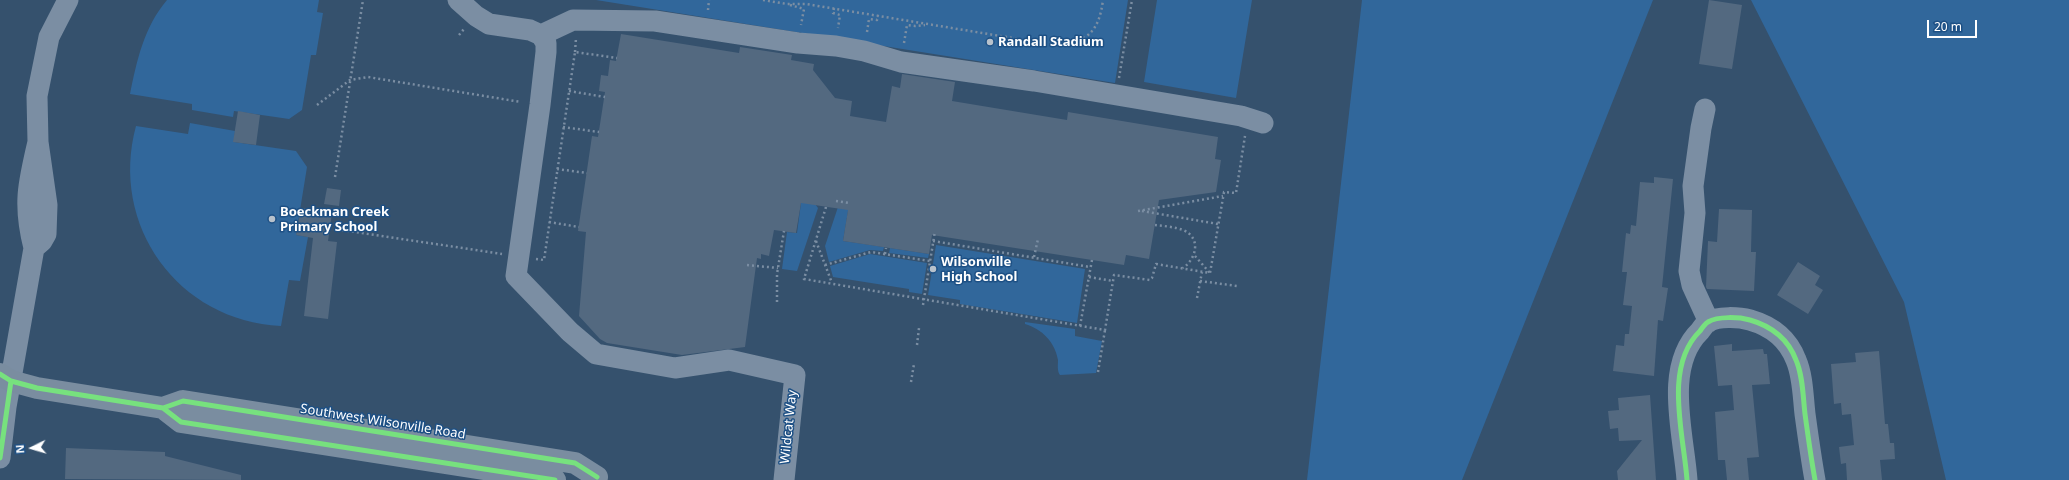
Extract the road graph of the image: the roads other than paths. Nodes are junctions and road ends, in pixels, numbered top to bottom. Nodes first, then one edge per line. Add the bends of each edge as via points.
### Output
1 (68, 0) edge
2 (458, 0) edge
3 (541, 35) junction
4 (1705, 109) dead end
5 (1254, 128) road end
6 (1709, 322) junction
7 (4, 379) edge
8 (162, 408) junction
9 (0, 458) edge
10 (599, 479) edge
11 (555, 480) edge
12 (784, 480) edge
13 (1687, 480) edge
14 (1815, 480) edge

1 - 7 street via 49,37 37,96 38,142 29,177 27,202 28,224 34,248
2 - 3 street via 489,24 530,30
3 - 5 street via 574,20 655,21 798,43 836,46 900,62 1034,81 1241,116
3 - 12 street, Wildcat Way via 546,43 546,52 516,276 570,332 596,354 675,368 728,360 794,375
4 - 6 street via 1693,186 1695,213 1689,271 1692,285
6 - 13 street via 1694,336 1678,383
6 - 14 street via 1726,318 1763,324 1779,334 1789,347 1797,360
7 - 8 main road, Southwest Wilsonville Road via 37,388
7 - 9 street
8 - 10 main road, Southwest Wilsonville Road via 183,402 484,448 575,463
8 - 11 main road, Southwest Wilsonville Road via 181,422

